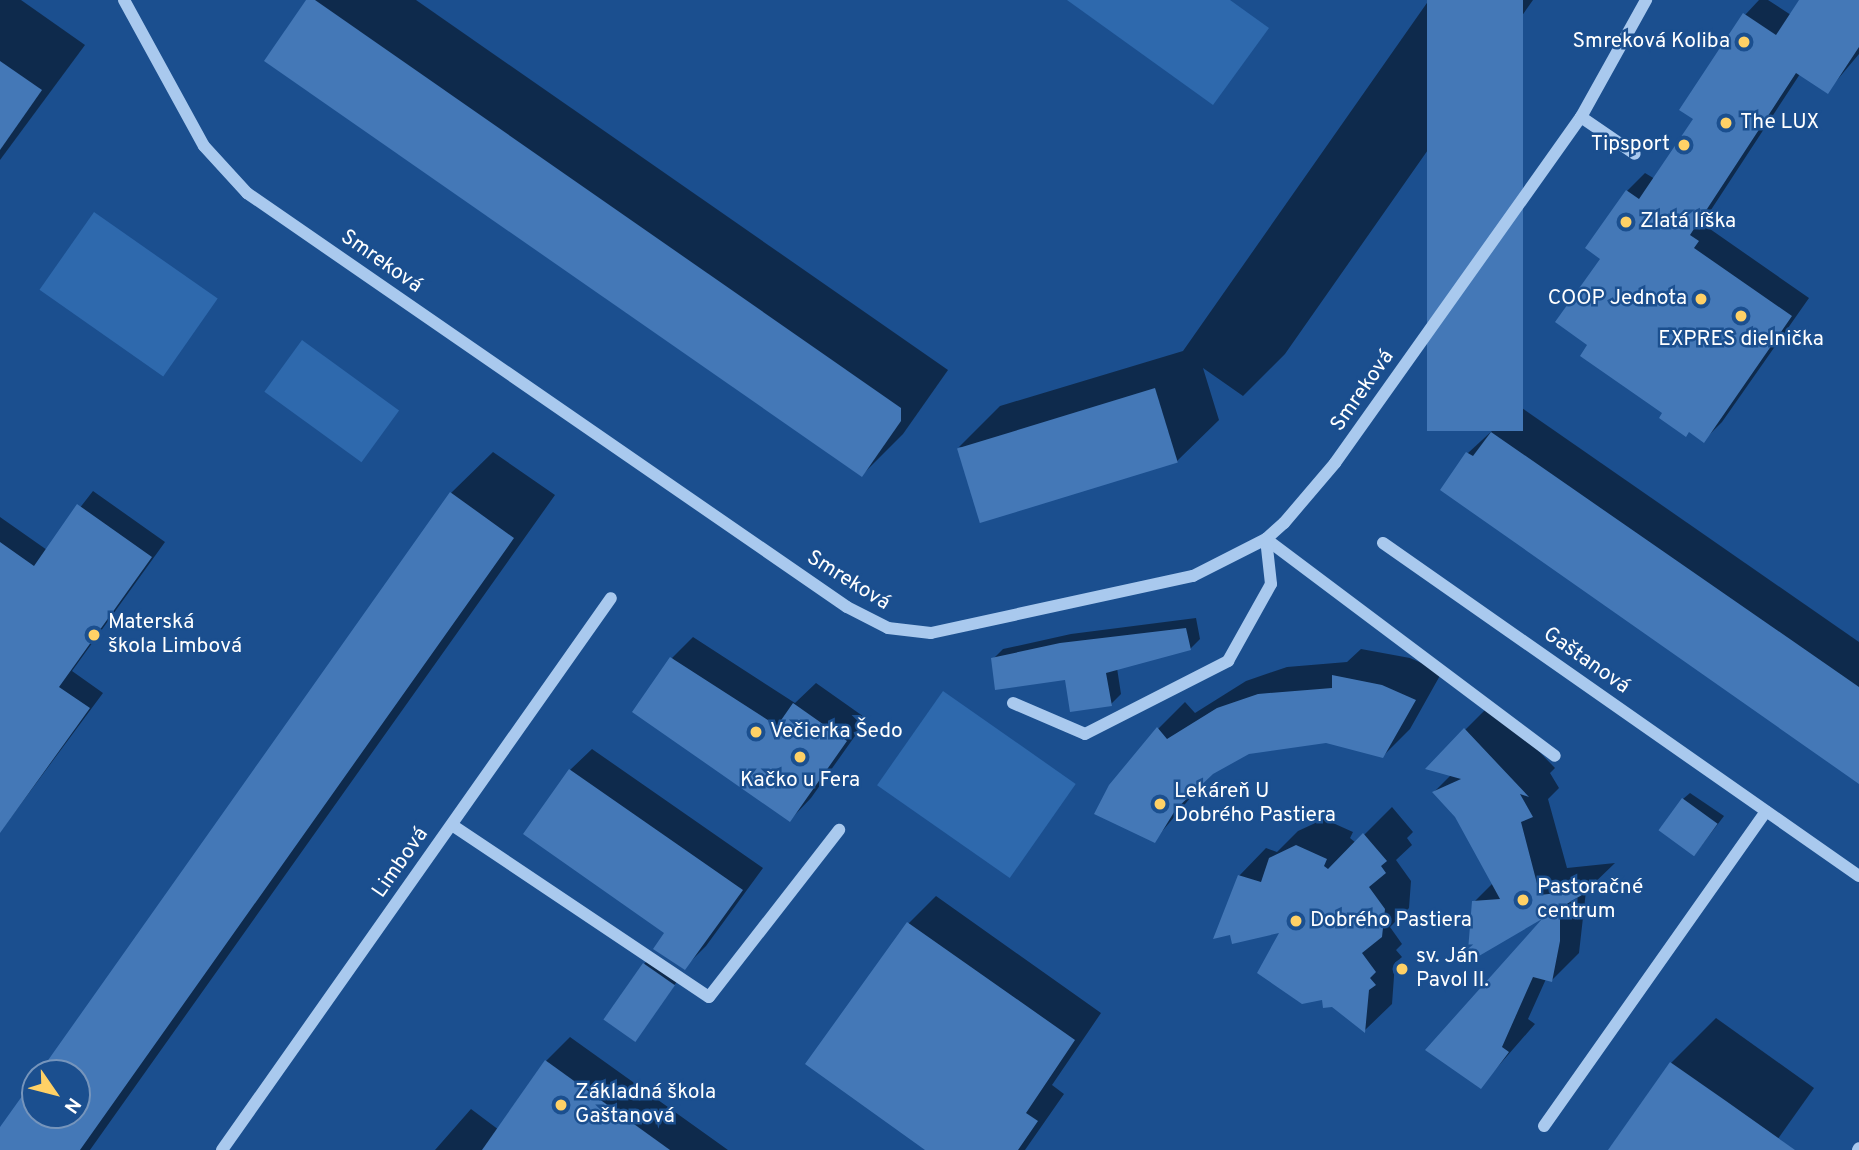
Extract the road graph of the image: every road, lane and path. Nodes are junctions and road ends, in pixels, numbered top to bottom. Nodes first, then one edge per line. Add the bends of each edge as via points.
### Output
1 (124, 0) edge
2 (1646, 0) edge
3 (1581, 117) junction
4 (1635, 154) dead end
5 (1266, 539) junction
6 (1383, 543) dead end
7 (611, 598) dead end
8 (1013, 703) dead end
9 (1555, 756) dead end
10 (1766, 811) junction
11 (452, 825) junction
12 (839, 830) dead end
13 (1859, 876) edge
14 (1545, 1126) dead end
15 (222, 1150) edge

1 - 5 street, Smreková via 204,146 247,193 816,586 888,628 931,633 959,630 1180,579
2 - 3 street, Smreková
3 - 4 street
3 - 5 street, Smreková via 1335,463
5 - 8 street via 1271,584 1228,661 1085,734
5 - 9 street
6 - 10 street, Gaštanová
7 - 11 street, Limbová
10 - 13 street, Gaštanová
10 - 14 street
11 - 12 street via 709,997
11 - 15 street, Limbová

